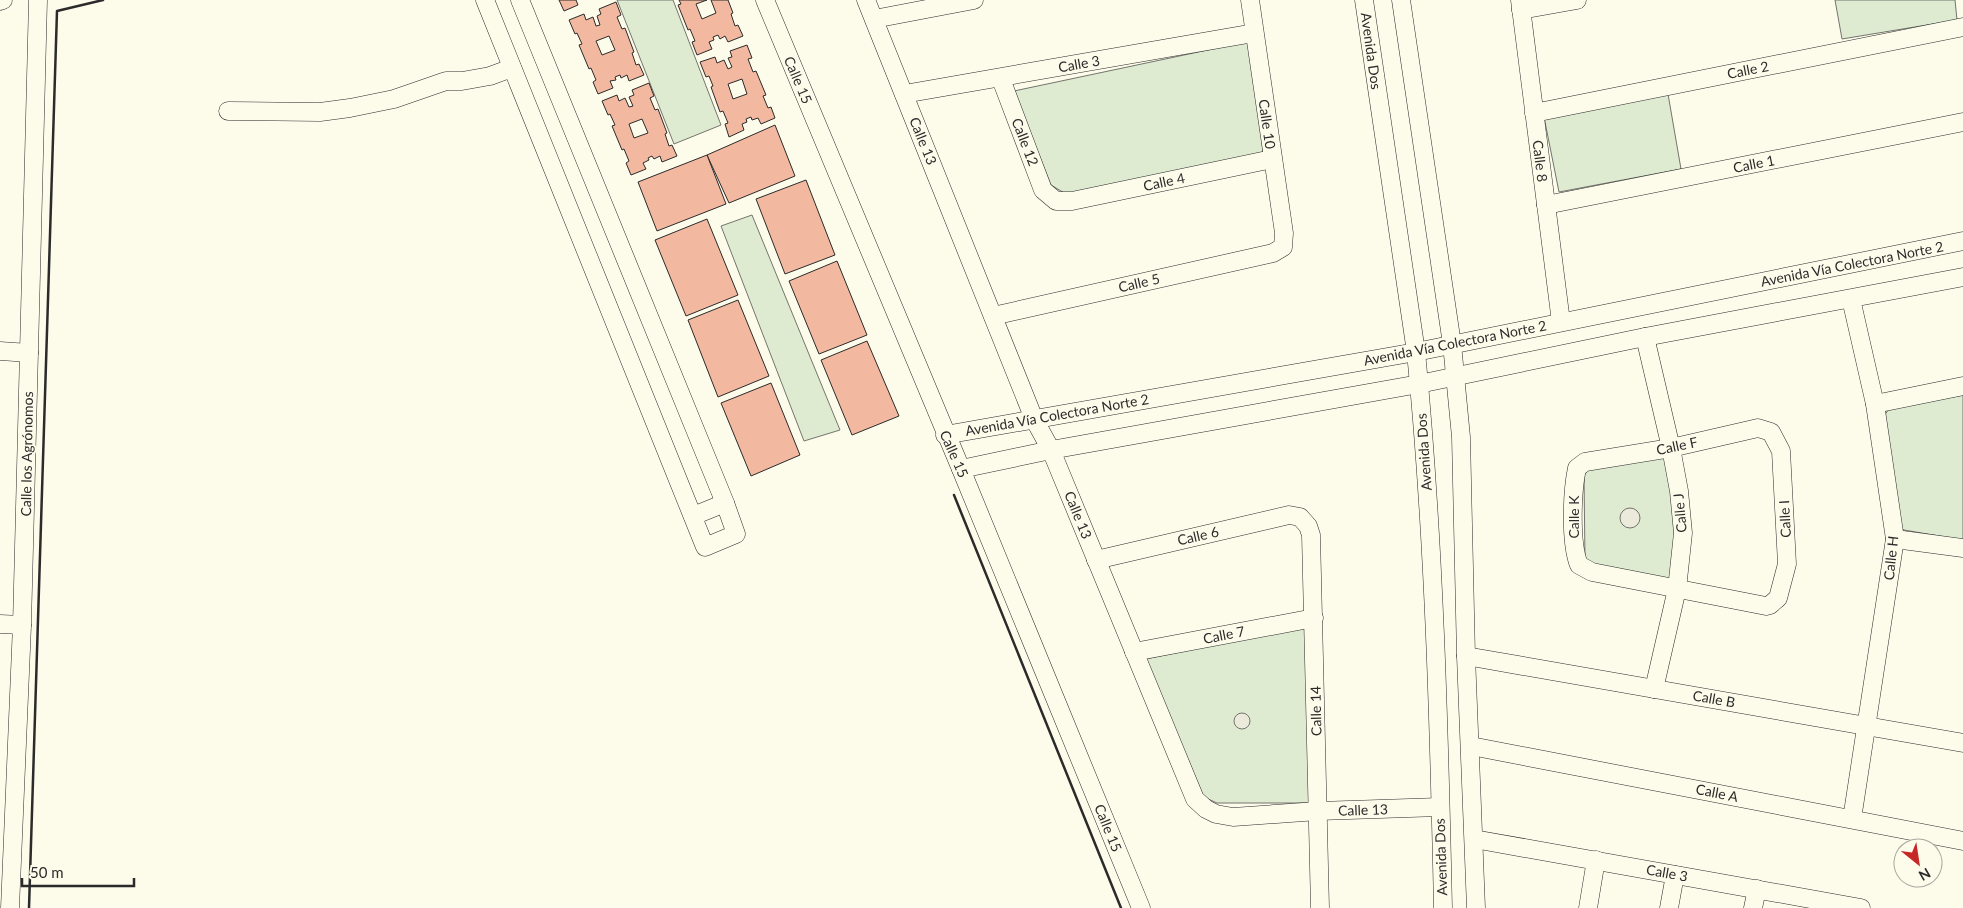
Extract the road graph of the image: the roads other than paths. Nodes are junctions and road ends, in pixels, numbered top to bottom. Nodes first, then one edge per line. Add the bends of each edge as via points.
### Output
1 (38, 0) edge
2 (485, 0) edge
3 (520, 0) edge
4 (765, 0) edge
5 (866, 0) edge
6 (974, 0) edge
7 (1250, 0) edge
8 (1364, 0) edge
9 (1401, 0) edge
10 (1577, 0) edge
11 (1520, 5) edge
12 (874, 19) junction
13 (1963, 27) edge
14 (1254, 33) junction
15 (512, 68) junction
16 (1001, 79) junction
17 (904, 94) junction
18 (228, 111) dead end
19 (1534, 113) junction
20 (1963, 122) edge
21 (1272, 159) junction
22 (1056, 201) joint
23 (1546, 205) junction
24 (1963, 241) edge
25 (1283, 247) joint
26 (1963, 277) edge
27 (1851, 299) junction
28 (993, 316) junction
29 (1561, 322) junction
30 (1645, 337) junction
31 (1452, 344) junction
32 (0, 351) edge
33 (1416, 352) junction
34 (29, 353) junction
35 (1455, 376) junction
36 (1419, 384) junction
37 (1963, 386) edge
38 (1875, 404) junction
39 (1034, 419) junction
40 (945, 435) junction
41 (1774, 436) joint
42 (1671, 448) junction
43 (1051, 450) junction
44 (1577, 468) joint
45 (961, 469) junction
46 (725, 503) junction
47 (693, 516) junction
48 (1300, 517) joint
49 (1895, 539) junction
50 (1963, 548) edge
51 (1096, 560) junction
52 (1677, 589) junction
53 (1314, 618) junction
54 (0, 624) edge
55 (22, 625) junction
56 (1134, 652) junction
57 (1466, 656) junction
58 (1654, 689) junction
59 (1867, 726) junction
60 (1963, 743) edge
61 (1470, 746) junction
62 (1440, 807) junction
63 (1318, 811) junction
64 (1852, 819) junction
65 (1474, 839) junction
66 (1963, 841) edge
67 (1596, 860) junction
68 (1675, 875) junction
69 (1757, 889) junction
70 (1830, 905) edge
71 (10, 908) edge
72 (1141, 908) edge
73 (1320, 908) edge
74 (1443, 908) edge
75 (1476, 908) edge
76 (1588, 908) edge
77 (1669, 908) edge
78 (1753, 908) edge
79 (1861, 908) edge

1 - 34 street, Calle los Agrónomos
2 - 15 street
3 - 46 street
4 - 40 street, Calle 15
5 - 12 street, Calle 13
6 - 12 street
7 - 14 street, Calle 10
8 - 33 street, Avenida Dos
9 - 31 street
10 - 11 street
11 - 19 street, Calle 8
12 - 17 street, Calle 13
13 - 19 street, Calle 2
14 - 16 street, Calle 3
14 - 21 street, Calle 10
15 - 18 street via 490,76 446,81 350,108 320,112
15 - 47 street
16 - 17 street, Calle 3
16 - 22 street, Calle 12 via 1042,190
17 - 28 street, Calle 13
19 - 23 street, Calle 8
20 - 23 street, Calle 1
21 - 22 street, Calle 4 via 1072,201
21 - 25 street, Calle 10 via 1284,233
23 - 29 street, Calle 8
24 - 29 street, Avenida Vía Colectora Norte 2
25 - 28 street, Calle 5 via 1273,253
26 - 27 street
27 - 30 street
27 - 38 street, Calle H
28 - 39 street, Calle 13
29 - 31 street, Avenida Vía Colectora Norte 2
30 - 35 street
30 - 42 street, Calle J
31 - 33 street, Avenida Vía Colectora Norte 2
31 - 35 street
32 - 34 street
33 - 36 street, Avenida Dos
33 - 39 street, Avenida Vía Colectora Norte 2
34 - 55 street, Calle los Agrónomos
35 - 36 street
35 - 57 street via 1460,436
36 - 43 street
36 - 62 street, Avenida Dos via 1431,535
37 - 38 street
38 - 49 street, Calle H
39 - 40 street, Avenida Vía Colectora Norte 2
39 - 43 street, Calle 13
40 - 45 street, Calle 15
41 - 42 street, Calle F via 1766,429 1758,428
41 - 52 street, Calle I via 1781,451 1787,564 1781,592 1775,602 1766,606
42 - 44 street, Calle F via 1585,462
42 - 52 street, Calle J via 1683,533
43 - 45 street
43 - 51 street, Calle 13
44 - 52 street, Calle K via 1574,553 1579,565 1592,572
45 - 72 street, Calle 15
46 - 47 street
46 - 47 street via 736,534 705,547
48 - 51 street, Calle 6 via 1289,515
48 - 53 street, Calle 14 via 1311,535
49 - 50 street
49 - 59 street, Calle H
51 - 56 street, Calle 13
52 - 58 street, Calle J
53 - 56 street, Calle 7
53 - 63 street, Calle 14
54 - 55 street
55 - 71 street, Calle los Agrónomos
56 - 63 street, Calle 13 via 1195,799 1206,809 1233,817
57 - 58 street, Calle B
57 - 61 street
58 - 59 street, Calle B
59 - 60 street, Calle B
59 - 64 street, Calle H
61 - 64 street, Calle A
61 - 65 street
62 - 63 street, Calle 13
62 - 74 street, Avenida Dos
63 - 73 street, Calle 14
64 - 66 street, Calle A
65 - 67 street, Calle 3
65 - 75 street
67 - 68 street, Calle 3
67 - 76 street
68 - 69 street, Calle 3
68 - 77 street
69 - 70 street, Calle 3
69 - 78 street
70 - 79 street, Calle 3

